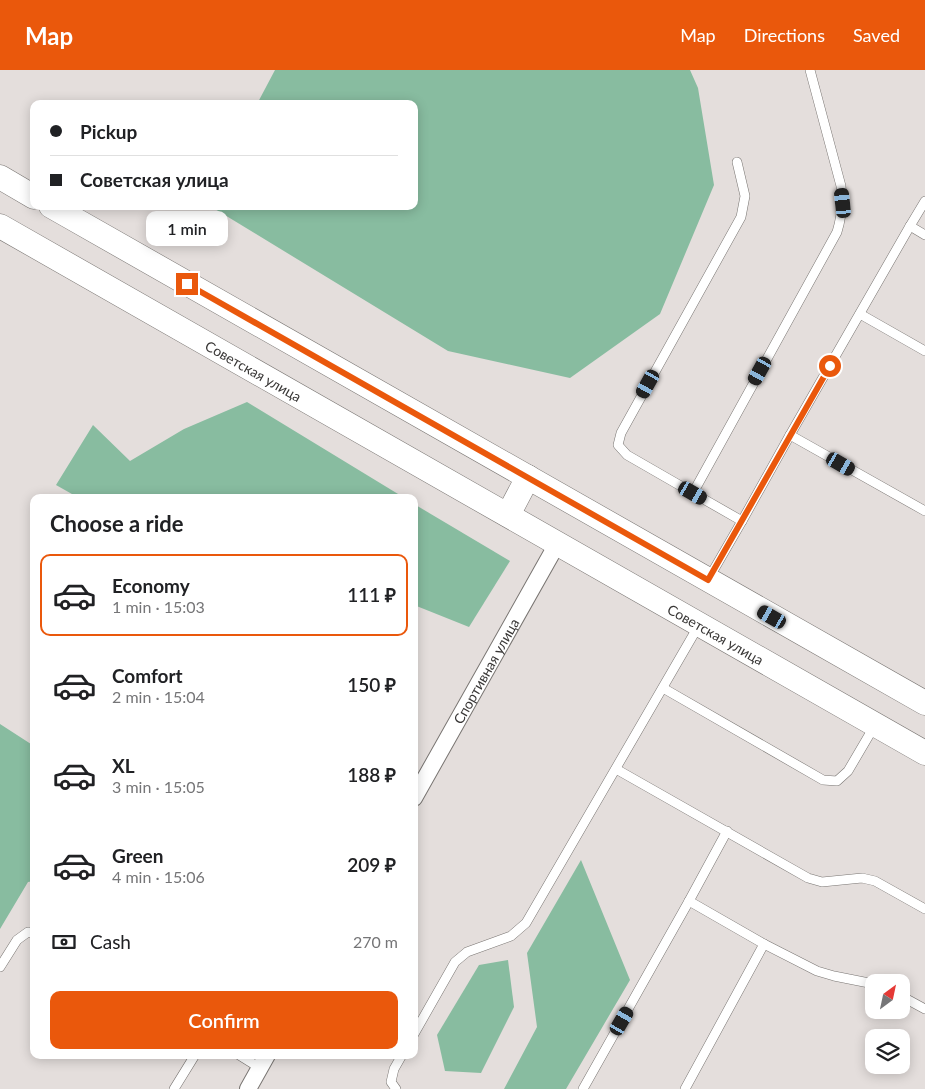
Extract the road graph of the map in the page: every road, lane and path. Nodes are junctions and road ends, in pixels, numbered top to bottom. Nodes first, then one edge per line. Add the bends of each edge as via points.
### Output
1 (810, 70) edge
2 (737, 162) dead end
3 (0, 177) edge
4 (30, 194) edge
5 (925, 201) edge
6 (58, 210) edge
7 (0, 226) edge
8 (910, 226) junction
9 (925, 235) edge
10 (860, 314) junction
11 (925, 351) edge
12 (790, 435) junction
13 (528, 477) junction
14 (693, 493) junction
15 (925, 512) edge
16 (508, 515) junction
17 (742, 521) junction
18 (557, 544) junction
19 (708, 580) junction
20 (699, 625) junction
21 (663, 688) junction
22 (925, 702) edge
23 (875, 724) junction
24 (925, 753) edge
25 (616, 768) junction
26 (418, 791) edge
27 (727, 832) junction
28 (689, 901) junction
29 (925, 909) edge
30 (30, 932) edge
31 (764, 944) junction
32 (0, 967) edge
33 (865, 982) edge
34 (910, 1001) edge
35 (925, 1009) edge
36 (418, 1027) edge
37 (193, 1059) edge
38 (400, 1059) edge
39 (264, 1061) edge
40 (174, 1089) edge
41 (248, 1089) edge
42 (396, 1089) edge
43 (583, 1089) edge
44 (686, 1089) edge

1 - 14 lane via 841,186 842,219
2 - 14 lane via 746,196 741,217 620,433 618,445 627,455
3 - 4 street
5 - 8 lane
6 - 13 street
7 - 16 street, Советская улица
8 - 9 lane
8 - 10 lane
10 - 11 lane
10 - 12 lane
12 - 15 lane
12 - 17 lane
13 - 16 street
13 - 19 street
14 - 17 lane
16 - 18 street, Советская улица
17 - 19 lane
18 - 20 street, Советская улица
18 - 26 street, Спортивная улица
19 - 22 street
20 - 21 lane
20 - 23 street, Советская улица
21 - 23 lane via 823,780 837,781 848,771
21 - 25 lane
23 - 24 street, Советская улица
25 - 27 lane
25 - 36 lane via 526,922 511,936 467,952 455,962
27 - 28 lane
27 - 29 lane via 808,878 822,882 862,878 876,881
28 - 31 lane
28 - 43 lane
30 - 32 lane via 18,940
31 - 33 lane via 817,971
31 - 44 lane
34 - 35 lane
37 - 40 lane
38 - 42 lane via 391,1082
39 - 41 street

